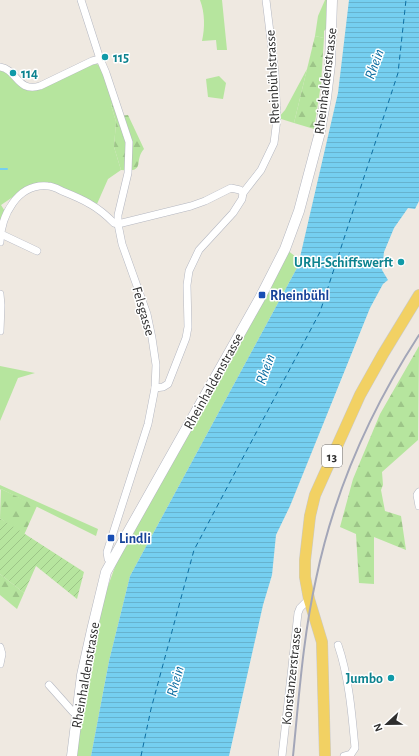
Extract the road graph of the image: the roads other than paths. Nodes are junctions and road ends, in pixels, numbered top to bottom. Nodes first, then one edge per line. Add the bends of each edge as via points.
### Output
1 (81, 0) edge
2 (266, 0) edge
3 (332, 0) edge
4 (100, 59) junction
5 (0, 67) edge
6 (243, 193) junction
7 (118, 224) junction
8 (0, 238) edge
9 (37, 251) dead end
10 (0, 294) edge
11 (419, 295) edge
12 (0, 331) edge
13 (155, 388) junction
14 (419, 492) edge
15 (419, 506) edge
16 (111, 562) junction
17 (309, 599) junction
18 (338, 645) dead end
19 (0, 647) edge
20 (0, 664) edge
21 (49, 684) dead end
22 (78, 713) junction
23 (72, 756) edge
24 (282, 756) edge
25 (325, 756) edge
26 (344, 756) edge

1 - 4 street, Felsgasse
2 - 6 street, Rheinbühlstrasse via 275,73 277,119 274,143 261,170
3 - 16 main road, Rheinhaldenstrasse via 330,64 319,136 301,204 284,249 260,298
4 - 5 street via 32,89
4 - 7 street, Felsgasse via 129,142 128,173
6 - 7 street via 238,188 231,188 191,206
6 - 13 street, Rheinbühlstrasse via 238,206 199,250 189,270 186,338 168,384
7 - 8 street via 90,203 49,186 40,186 28,190 10,205
7 - 13 street, Felsgasse via 122,244 148,320 156,365
8 - 9 street
10 - 12 street
11 - 17 main road, 13 via 360,395 315,495 305,560
13 - 16 street, Felsgasse via 148,424 107,552
14 - 15 street
16 - 22 main road, Rheinhaldenstrasse via 103,582 82,675
17 - 24 street, Konstanzerstrasse via 298,613
17 - 25 main road, 13 via 322,642
18 - 26 street via 354,741 354,751
19 - 20 street
21 - 22 street via 73,712
22 - 23 main road, Rheinhaldenstrasse

